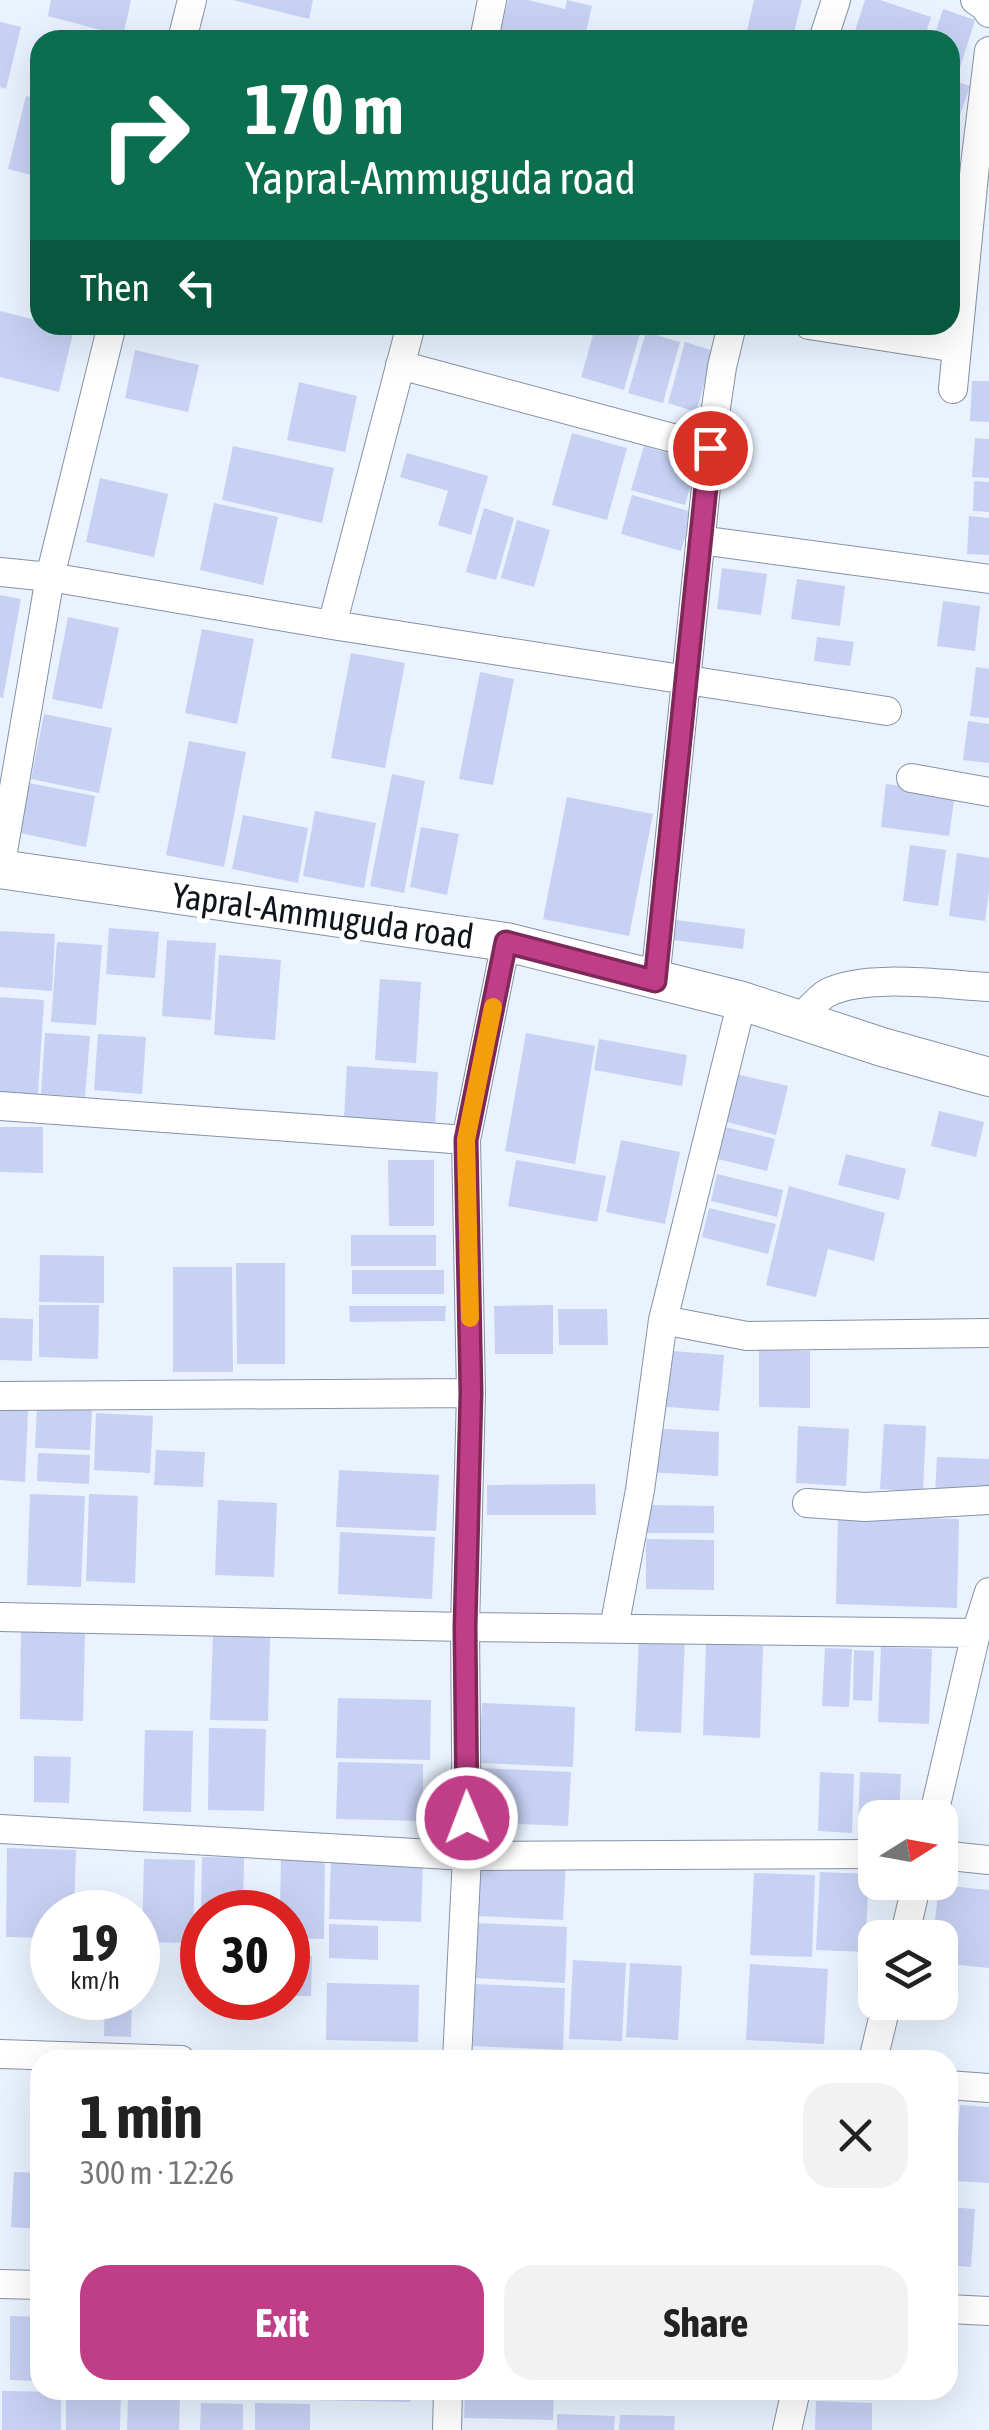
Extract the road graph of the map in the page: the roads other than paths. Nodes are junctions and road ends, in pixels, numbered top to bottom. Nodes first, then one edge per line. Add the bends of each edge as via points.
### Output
1 (192, 0) edge
2 (492, 0) edge
3 (836, 0) edge
4 (975, 0) edge
5 (989, 13) edge
6 (184, 30) edge
7 (486, 30) edge
8 (826, 30) edge
9 (989, 51) edge
10 (982, 165) edge
11 (960, 320) edge
12 (110, 335) edge
13 (408, 335) edge
14 (730, 335) edge
15 (873, 335) edge
16 (958, 335) edge
17 (956, 348) junction
18 (400, 364) junction
19 (952, 389) dead end
20 (710, 448) junction
21 (700, 540) junction
22 (0, 572) edge
23 (50, 577) junction
24 (989, 579) edge
25 (332, 625) junction
26 (685, 681) junction
27 (887, 711) dead end
28 (911, 778) dead end
29 (989, 792) edge
30 (0, 869) edge
31 (506, 942) junction
32 (655, 981) junction
33 (989, 988) edge
34 (742, 1002) junction
35 (799, 1020) junction
36 (989, 1077) edge
37 (0, 1106) edge
38 (466, 1140) junction
39 (663, 1320) junction
40 (989, 1333) edge
41 (471, 1393) junction
42 (0, 1396) edge
43 (989, 1500) edge
44 (807, 1502) dead end
45 (989, 1592) edge
46 (0, 1618) edge
47 (465, 1627) junction
48 (614, 1628) junction
49 (976, 1633) junction
50 (937, 1800) edge
51 (0, 1828) edge
52 (858, 1854) edge
53 (467, 1856) junction
54 (958, 1857) edge
55 (989, 1860) edge
56 (883, 2020) edge
57 (457, 2050) edge
58 (876, 2050) edge
59 (0, 2054) edge
60 (30, 2055) edge
61 (958, 2086) edge
62 (989, 2088) edge
63 (0, 2284) edge
64 (30, 2285) edge
65 (958, 2309) edge
66 (989, 2311) edge
67 (448, 2400) edge
68 (794, 2400) edge
69 (448, 2430) edge
70 (787, 2430) edge

1 - 6 street
2 - 7 street
3 - 8 street
4 - 5 street
9 - 10 street
10 - 11 street
12 - 23 street
13 - 18 street
14 - 20 street
15 - 17 street
16 - 17 street
17 - 19 street
18 - 20 street
18 - 25 street
20 - 21 street
21 - 24 street
21 - 26 street
22 - 23 street
23 - 25 street
23 - 30 street
25 - 26 street
26 - 27 street
26 - 32 street
28 - 29 street
30 - 31 main road, Yapral-Ammuguda road
31 - 32 main road, Yapral-Ammuguda road
31 - 38 street
32 - 34 main road, Yapral-Ammuguda road
33 - 35 street via 855,984 826,994
34 - 35 main road, Yapral-Ammuguda road
34 - 39 street
35 - 36 main road, Yapral-Ammuguda road
37 - 38 street
38 - 41 street
39 - 40 street via 747,1336
39 - 48 street
41 - 42 street
41 - 47 street
43 - 44 street via 865,1507
45 - 49 street
46 - 47 street
47 - 48 street
47 - 53 street
48 - 49 street
49 - 50 street
51 - 53 street
52 - 53 street
53 - 57 street
54 - 55 street
56 - 58 street
59 - 60 street
61 - 62 street
63 - 64 street
65 - 66 street
67 - 69 street
68 - 70 street

